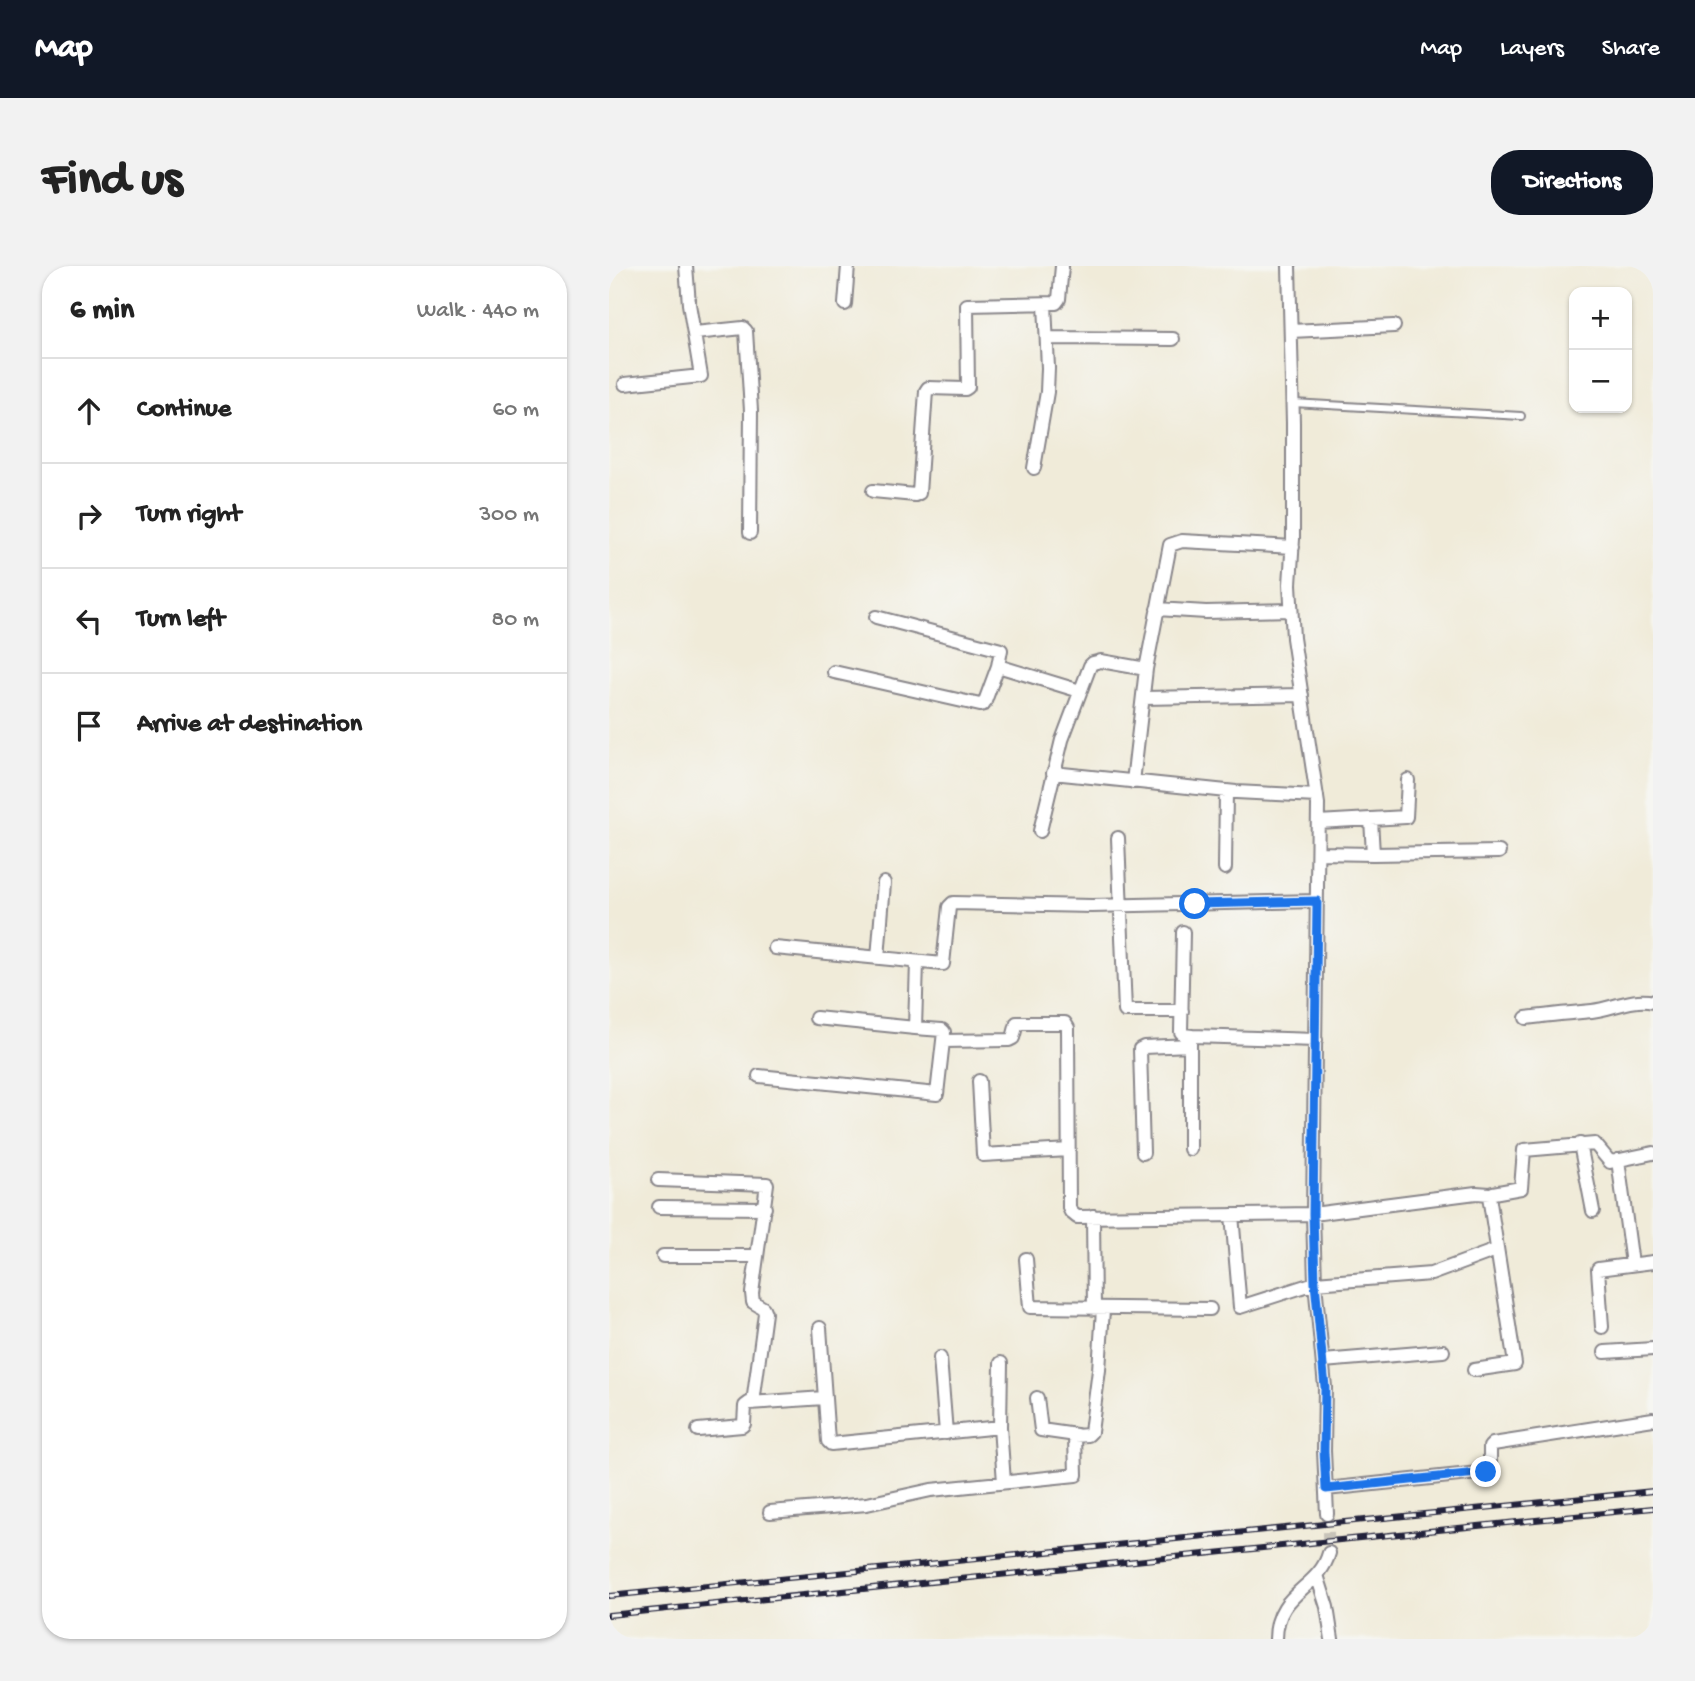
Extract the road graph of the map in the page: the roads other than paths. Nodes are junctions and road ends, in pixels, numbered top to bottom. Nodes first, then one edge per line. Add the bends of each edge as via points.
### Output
1 (686, 266) edge
2 (848, 266) edge
3 (1062, 266) edge
4 (1289, 266) edge
5 (845, 304) dead end
6 (1045, 304) junction
7 (1394, 326) dead end
8 (1290, 331) junction
9 (695, 332) junction
10 (1047, 338) junction
11 (1173, 339) dead end
12 (625, 384) dead end
13 (1293, 403) junction
14 (1521, 416) dead end
15 (1034, 468) dead end
16 (873, 491) dead end
17 (750, 533) dead end
18 (1293, 547) junction
19 (1157, 609) junction
20 (1291, 610) junction
21 (876, 617) dead end
22 (998, 666) junction
23 (1146, 669) junction
24 (834, 672) dead end
25 (1080, 691) junction
26 (1302, 695) junction
27 (1143, 698) junction
28 (1053, 773) junction
29 (1408, 780) dead end
30 (1133, 782) junction
31 (1226, 791) junction
32 (1317, 796) junction
33 (1371, 819) junction
34 (1318, 822) junction
35 (1040, 831) dead end
36 (1118, 838) dead end
37 (1499, 852) dead end
38 (1318, 853) junction
39 (1373, 855) junction
40 (1224, 868) dead end
41 (884, 883) dead end
42 (1317, 901) junction
43 (1120, 905) junction
44 (1183, 932) dead end
45 (775, 947) dead end
46 (878, 958) junction
47 (917, 961) junction
48 (1653, 1002) edge
49 (1182, 1011) junction
50 (815, 1018) dead end
51 (1526, 1018) dead end
52 (915, 1028) junction
53 (1316, 1040) junction
54 (943, 1041) junction
55 (1191, 1041) junction
56 (759, 1076) dead end
57 (979, 1082) dead end
58 (1580, 1144) junction
59 (1190, 1149) dead end
60 (1069, 1150) junction
61 (1143, 1153) dead end
62 (1653, 1153) edge
63 (1618, 1160) junction
64 (658, 1180) dead end
65 (1490, 1194) junction
66 (659, 1207) dead end
67 (765, 1208) junction
68 (1593, 1211) dead end
69 (1313, 1214) junction
70 (1232, 1215) junction
71 (1093, 1216) junction
72 (1496, 1250) junction
73 (663, 1256) dead end
74 (757, 1256) junction
75 (1026, 1259) dead end
76 (1653, 1262) edge
77 (1632, 1264) junction
78 (1315, 1283) junction
79 (1099, 1309) junction
80 (1210, 1309) dead end
81 (1602, 1327) dead end
82 (820, 1328) dead end
83 (1653, 1349) edge
84 (1443, 1351) dead end
85 (1605, 1352) dead end
86 (940, 1358) dead end
87 (1323, 1361) junction
88 (1001, 1363) dead end
89 (1474, 1370) dead end
90 (824, 1398) junction
91 (1037, 1398) dead end
92 (753, 1403) junction
93 (1653, 1419) edge
94 (1000, 1427) junction
95 (698, 1430) dead end
96 (946, 1433) junction
97 (1076, 1435) junction
98 (1004, 1482) junction
99 (1326, 1489) junction
100 (770, 1512) dead end
101 (1327, 1514) tunnel mouth
102 (1329, 1553) tunnel mouth
103 (1317, 1575) junction
104 (1276, 1639) edge
105 (1332, 1639) edge

1 - 9 street
2 - 5 street
3 - 6 street via 1059,299
4 - 8 street
6 - 10 street
6 - 16 street via 967,305 968,387 926,391 919,493
7 - 8 street
8 - 13 street
9 - 12 street via 701,376
9 - 17 street via 746,331
10 - 11 street
10 - 15 street via 1047,392
13 - 14 lane
13 - 18 street
18 - 19 street via 1175,542 1167,549
18 - 20 street
19 - 20 street
19 - 23 street
20 - 26 street
21 - 22 street via 1000,650
22 - 24 street via 981,705
22 - 25 street
23 - 25 street via 1093,663
23 - 27 street
25 - 28 street
26 - 27 street
26 - 32 street
27 - 30 street
28 - 30 street
28 - 35 street
29 - 33 street via 1408,816
30 - 31 street
31 - 32 street
31 - 40 street
32 - 34 street
33 - 34 street
33 - 39 street
34 - 38 street
36 - 43 street
37 - 39 street
38 - 39 street
38 - 42 street
41 - 46 street
42 - 43 street
42 - 53 street
43 - 47 street via 953,904 949,907 944,964
43 - 49 street via 1125,1010
44 - 49 street
45 - 46 street
46 - 47 street
47 - 52 street
48 - 51 street
49 - 55 street via 1181,1033
50 - 52 street
52 - 54 street via 942,1030
53 - 55 street
53 - 69 street
54 - 56 street via 935,1095
54 - 60 street via 1009,1041 1017,1023 1065,1023
55 - 59 street
55 - 61 street via 1140,1049
57 - 60 street via 983,1155
58 - 63 street via 1595,1144 1608,1161
58 - 65 street via 1525,1149 1521,1188
58 - 68 street
60 - 71 street via 1069,1208 1074,1215
62 - 63 street
63 - 77 street
64 - 67 street via 765,1182
65 - 69 street
65 - 72 street
66 - 67 street
67 - 74 street
69 - 70 street
69 - 78 street
70 - 71 street
70 - 78 street via 1240,1307
71 - 79 street
72 - 78 street via 1423,1275
72 - 89 street via 1515,1362
73 - 74 street
74 - 92 street via 752,1298 765,1313
75 - 79 street via 1030,1307
76 - 77 street
77 - 81 street via 1598,1269
78 - 87 street
79 - 80 street
79 - 97 street via 1099,1370 1091,1432
82 - 90 street
83 - 85 street
84 - 87 street
86 - 96 street
87 - 99 street
88 - 94 street
90 - 92 street
90 - 96 street via 831,1444
91 - 97 street via 1041,1430
92 - 95 street via 745,1406 742,1426
93 - 99 street via 1493,1444 1488,1472
94 - 96 street
94 - 98 street
97 - 98 street via 1076,1475
98 - 100 street via 931,1490 867,1504
99 - 101 street
102 - 103 street
103 - 104 street via 1285,1605
103 - 105 street

